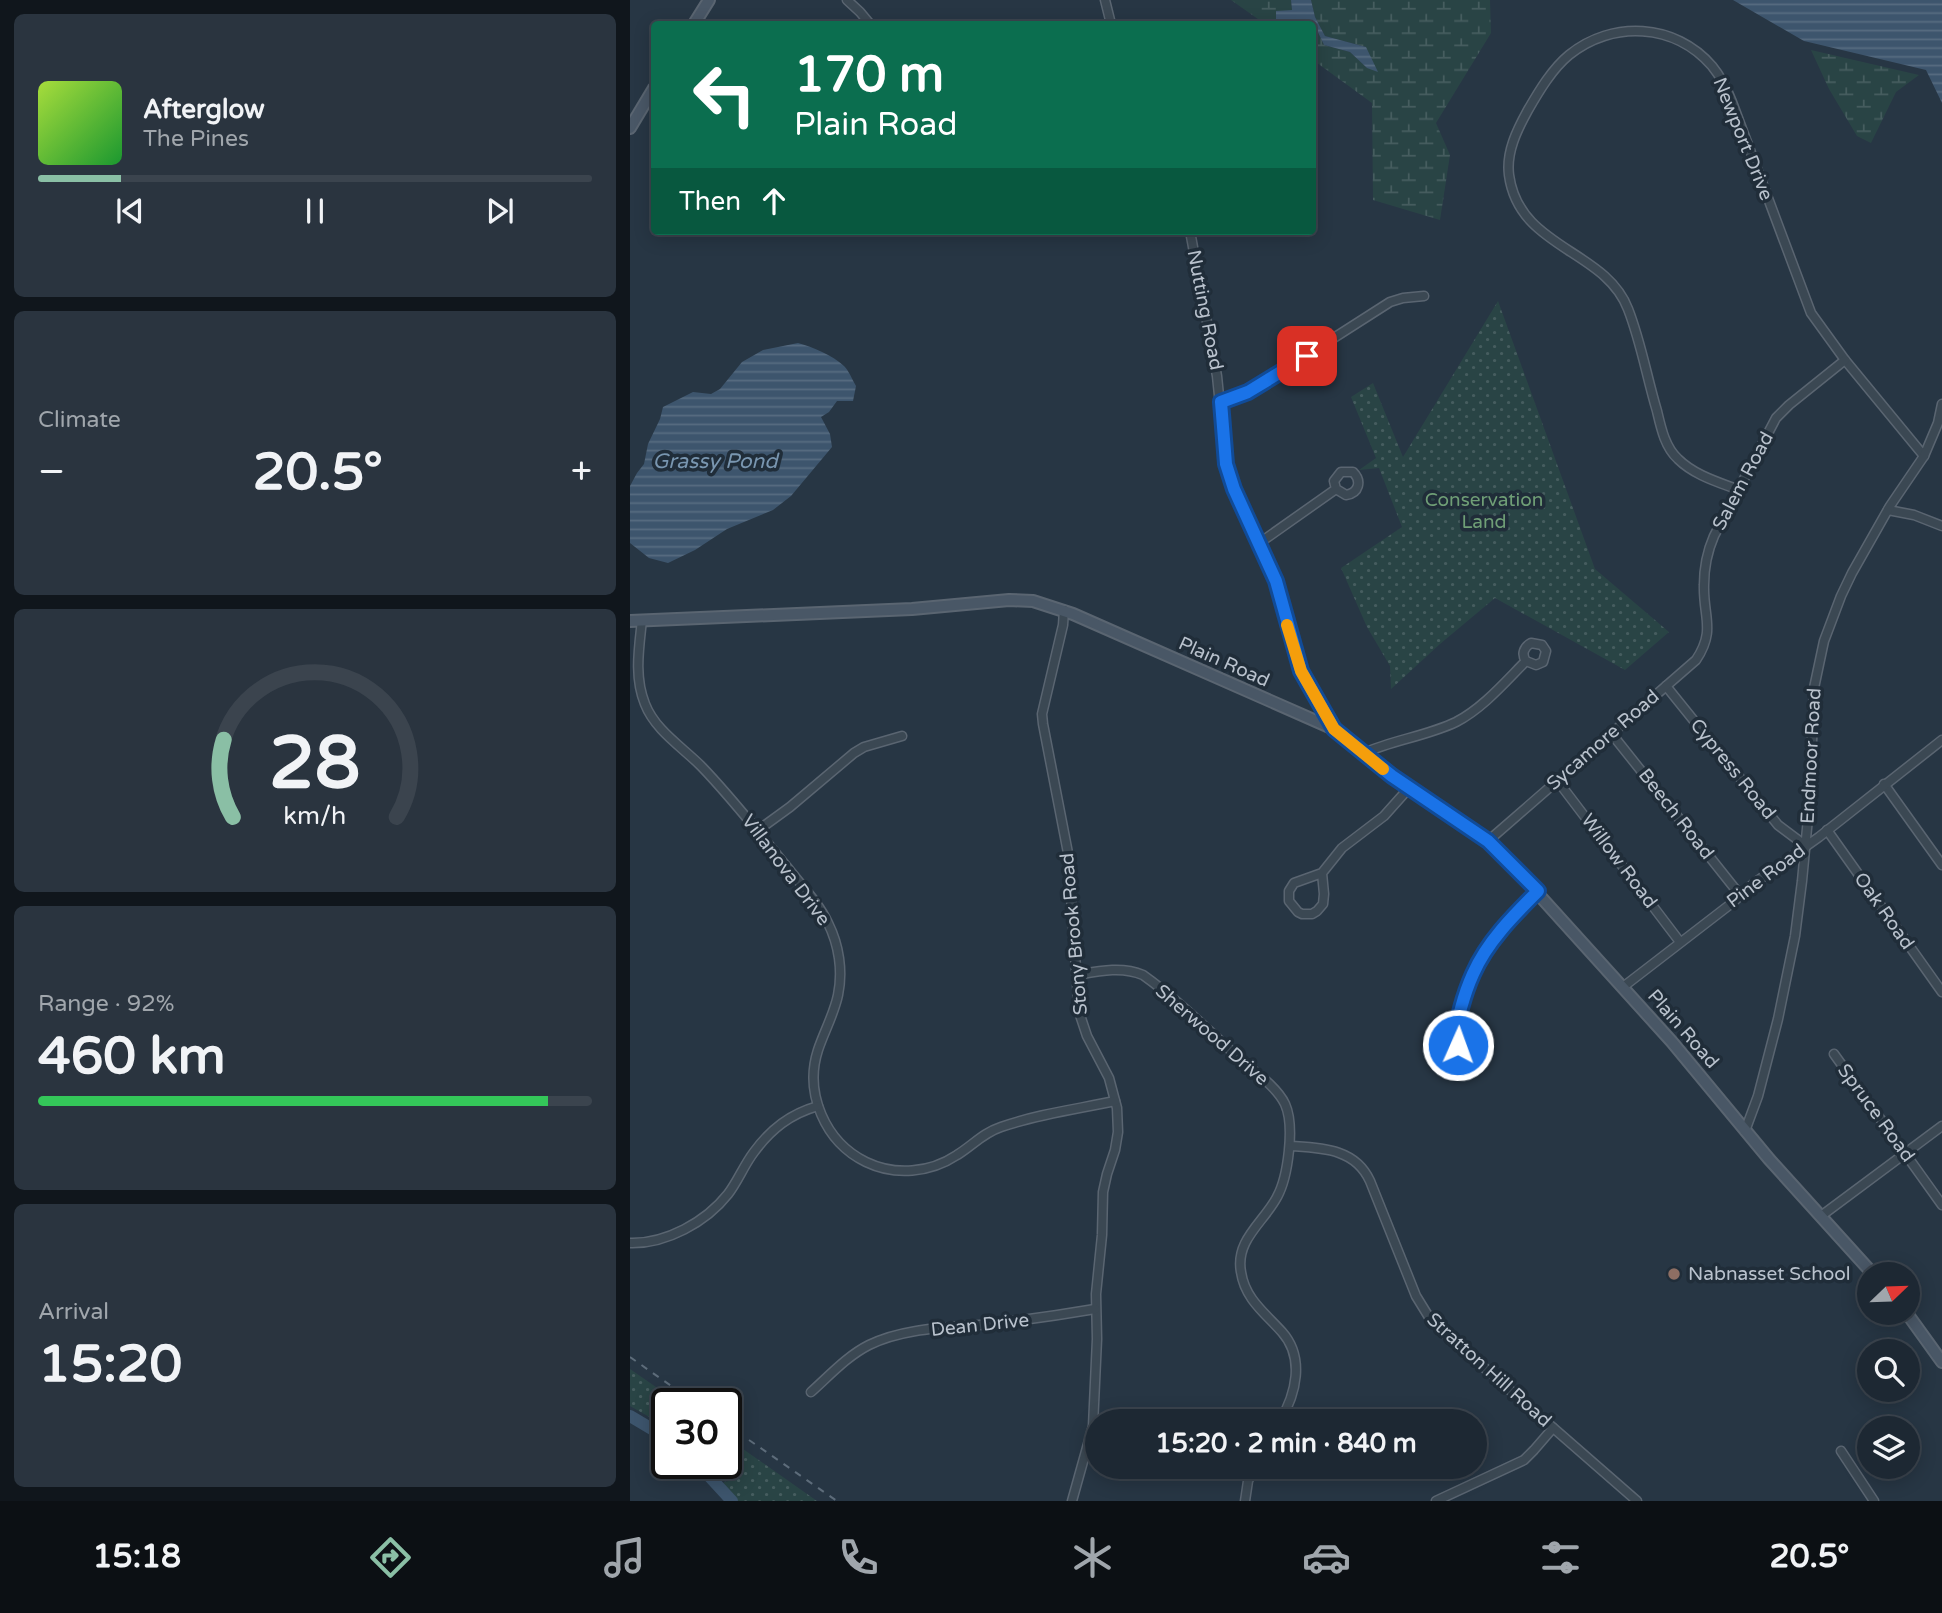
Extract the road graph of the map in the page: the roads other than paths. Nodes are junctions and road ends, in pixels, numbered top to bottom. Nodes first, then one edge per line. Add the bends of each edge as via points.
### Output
1 (709, 0) edge
2 (847, 0) edge
3 (1105, 0) edge
4 (696, 21) edge
5 (868, 21) edge
6 (1110, 21) edge
7 (651, 93) edge
8 (630, 128) edge
9 (1191, 235) edge
10 (1424, 296) dead end
11 (1844, 360) junction
12 (1221, 402) junction
13 (1942, 404) edge
14 (1924, 456) junction
15 (1336, 489) dead end
16 (1739, 490) junction
17 (1888, 510) junction
18 (1942, 526) edge
19 (1258, 544) junction
20 (1064, 610) junction
21 (636, 620) edge
22 (1708, 633) joint
23 (1526, 662) dead end
24 (1666, 686) junction
25 (1320, 706) junction
26 (1313, 720) junction
27 (1334, 729) junction
28 (1612, 733) junction
29 (902, 736) dead end
30 (1942, 740) edge
31 (1364, 753) junction
32 (1557, 780) junction
33 (1884, 784) junction
34 (1409, 788) junction
35 (1827, 830) junction
36 (758, 831) junction
37 (1488, 841) junction
38 (1806, 846) junction
39 (1942, 865) edge
40 (1322, 873) junction
41 (1538, 891) junction
42 (1740, 895) junction
43 (1681, 942) junction
44 (1077, 975) junction
45 (1623, 987) junction
46 (1942, 992) edge
47 (1453, 1043) dead end
48 (1834, 1054) dead end
49 (1115, 1101) junction
50 (818, 1106) junction
51 (1942, 1126) edge
52 (1745, 1131) junction
53 (1290, 1146) junction
54 (1905, 1153) junction
55 (1942, 1205) edge
56 (1821, 1216) junction
57 (630, 1243) edge
58 (1862, 1262) edge
59 (1096, 1309) junction
60 (1915, 1325) edge
61 (1942, 1362) edge
62 (811, 1392) dead end
63 (1286, 1409) edge
64 (1553, 1428) junction
65 (1841, 1451) dead end
66 (1249, 1479) edge
67 (1072, 1501) edge
68 (1245, 1501) edge
69 (1436, 1501) edge
70 (1637, 1501) edge
71 (1874, 1501) edge

1 - 4 main road
2 - 5 street
3 - 6 street
7 - 8 main road
9 - 12 street, Nutting Road
10 - 12 street via 1390,302 1265,382
11 - 14 street, Newport Drive
11 - 16 street, Salem Road via 1776,418
11 - 16 street, Newport Drive via 1808,306 1732,102 1712,66 1679,40 1637,31 1599,38 1562,61 1533,102 1511,148 1509,174 1518,205 1537,229 1605,277 1622,296 1671,452 1695,472
12 - 19 street, Nutting Road via 1226,464
13 - 14 street, Endmoor Road
14 - 17 street, Endmoor Road
15 - 19 street
16 - 22 street, Salem Road via 1714,536 1706,562
17 - 18 street
17 - 38 street, Endmoor Road via 1841,596 1818,664
19 - 25 street, Nutting Road via 1276,581 1301,671
20 - 21 main road, Plain Road via 1009,600 912,609
20 - 26 main road, Plain Road
20 - 44 street, Stony Brook Road via 1042,714 1068,853
21 - 36 street, Villanova Drive via 641,693 649,713
22 - 24 street, Sycamore Road via 1696,660
23 - 31 street via 1463,718
24 - 28 street, Sycamore Road
24 - 38 street, Cypress Road via 1778,825
25 - 26 street
25 - 27 street, Nutting Road
26 - 27 main road, Plain Road
27 - 31 main road, Plain Road
28 - 32 street, Sycamore Road
28 - 42 street, Beech Road
29 - 36 street via 854,753
30 - 33 street, Pine Road
31 - 34 main road, Plain Road
32 - 37 street, Sycamore Road
32 - 43 street, Willow Road
33 - 35 street, Pine Road
33 - 39 street
34 - 37 main road, Plain Road
34 - 40 street via 1384,816 1342,848
35 - 38 street, Pine Road
35 - 46 street, Oak Road
36 - 50 street, Villanova Drive via 826,919 839,955 838,995 816,1060
37 - 41 main road, Plain Road
38 - 42 street, Pine Road
38 - 52 street, Endmoor Road via 1790,965
40 - 40 street via 1323,904 1312,914 1298,912 1289,901 1291,887
41 - 45 main road, Plain Road
41 - 47 street via 1482,956 1464,996
42 - 43 street, Pine Road
43 - 45 street, Pine Road
44 - 49 street, Stony Brook Road via 1081,1020 1110,1078
44 - 53 street, Sherwood Drive via 1124,970 1153,983 1275,1089 1286,1108
45 - 52 main road, Plain Road
48 - 54 street, Spruce Road
49 - 50 street, Villanova Drive via 1002,1127 947,1161 911,1171 883,1168 850,1152 830,1131
49 - 59 street, Stony Brook Road via 1118,1132 1103,1192
50 - 57 street via 789,1117 772,1130 727,1195 696,1222 656,1241
51 - 54 street
52 - 56 main road, Plain Road
53 - 63 street, Sherwood Drive via 1278,1196 1247,1237 1240,1269 1247,1292 1284,1335 1296,1360 1295,1384
53 - 64 street, Stratton Hill Road via 1331,1150 1359,1163 1427,1316
54 - 55 street, Spruce Road
54 - 56 street
56 - 58 main road, Plain Road
59 - 62 street, Dean Drive via 888,1337 866,1346
59 - 67 street, Stony Brook Road via 1093,1426
60 - 61 main road
64 - 69 street via 1524,1460
64 - 70 street, Stratton Hill Road
65 - 71 street
66 - 68 street

